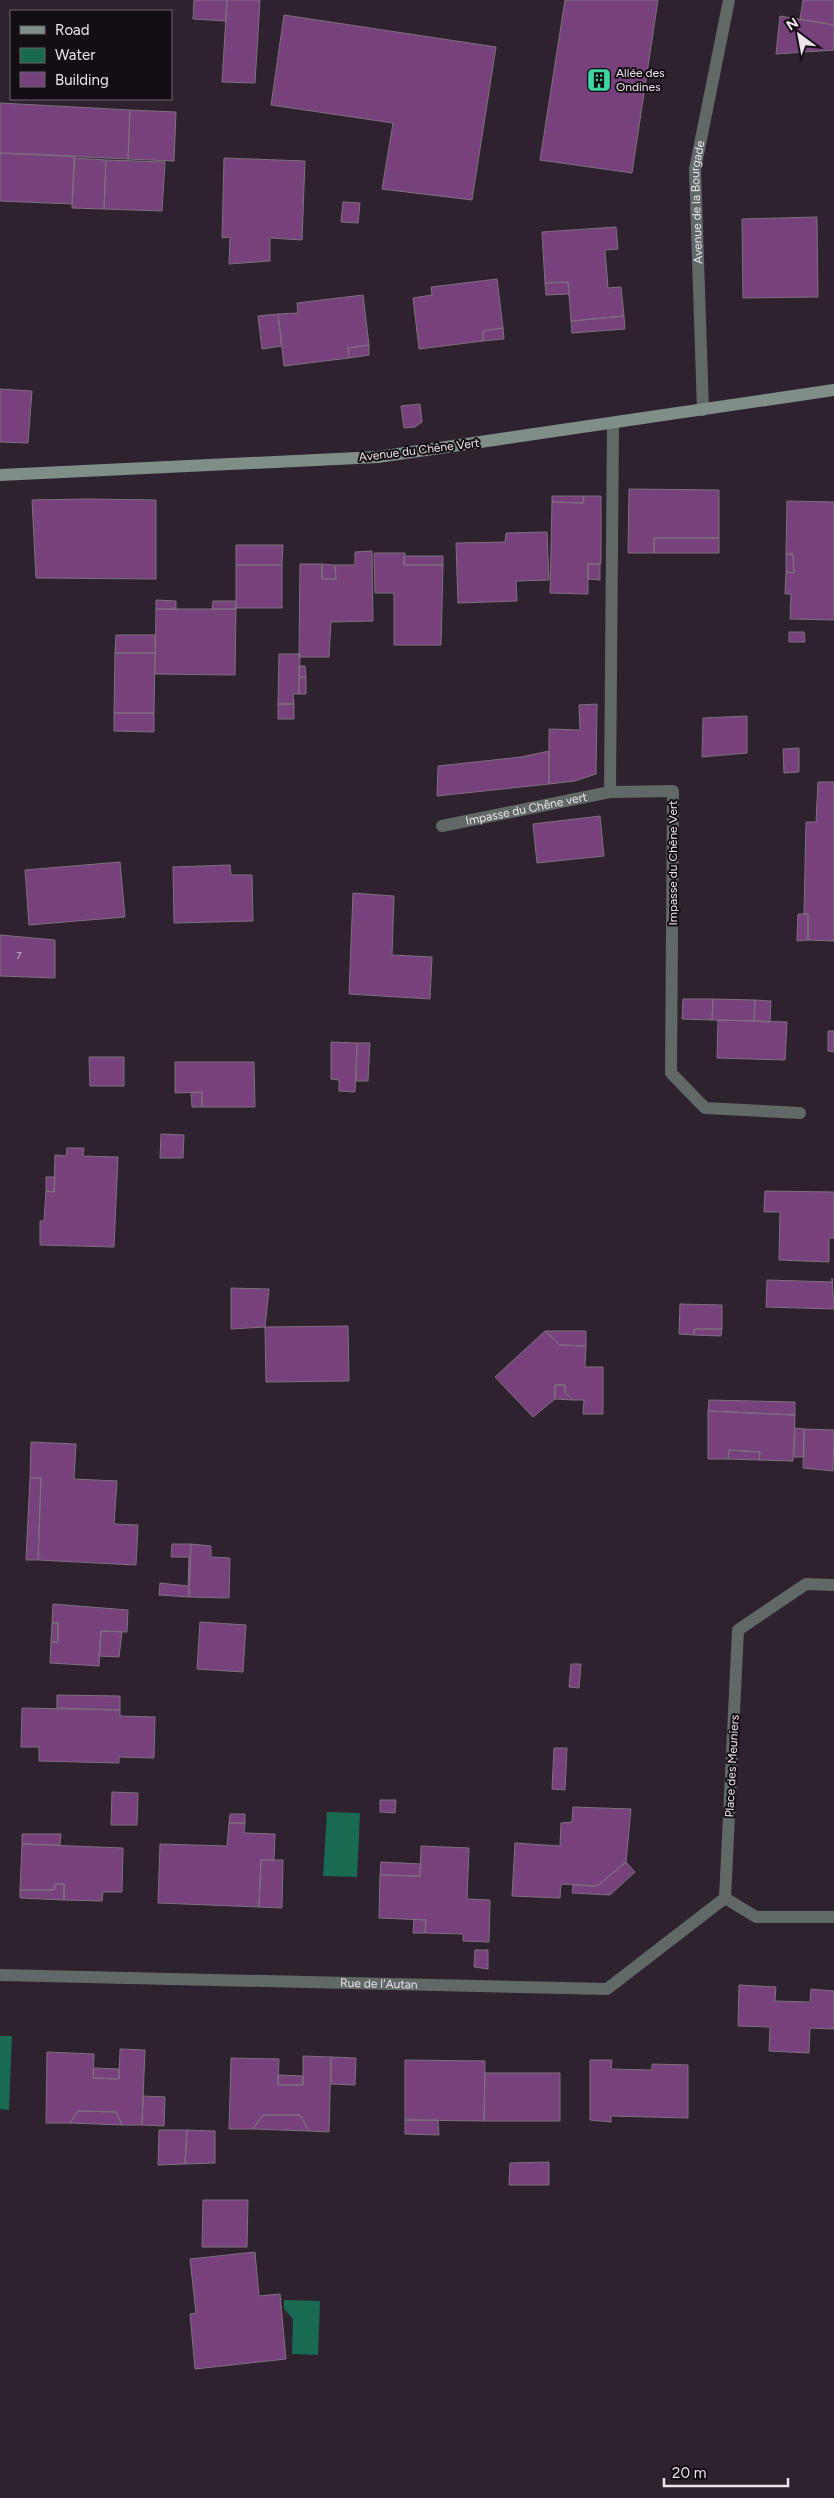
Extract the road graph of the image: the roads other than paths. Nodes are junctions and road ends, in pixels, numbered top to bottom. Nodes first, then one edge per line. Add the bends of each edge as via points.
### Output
1 (729, 0) edge
2 (834, 390) edge
3 (702, 410) junction
4 (613, 423) junction
5 (0, 475) edge
6 (610, 792) junction
7 (442, 826) dead end
8 (800, 1113) dead end
9 (834, 1585) edge
10 (725, 1898) junction
11 (834, 1918) edge
12 (0, 1975) edge

1 - 3 street, Avenue de la Bourgade via 695,169
2 - 3 main road, Avenue du Chêne Vert
3 - 4 main road, Avenue du Chêne Vert
4 - 5 main road, Avenue du Chêne Vert via 378,457
4 - 6 street
6 - 7 street, Impasse du Chêne vert
6 - 8 street, Impasse du Chêne Vert via 674,792 671,1073 705,1108
9 - 10 street, Place des Meuniers via 806,1584 738,1630
10 - 11 street via 756,1917
10 - 12 street, Rue de l'Autan via 607,1989

